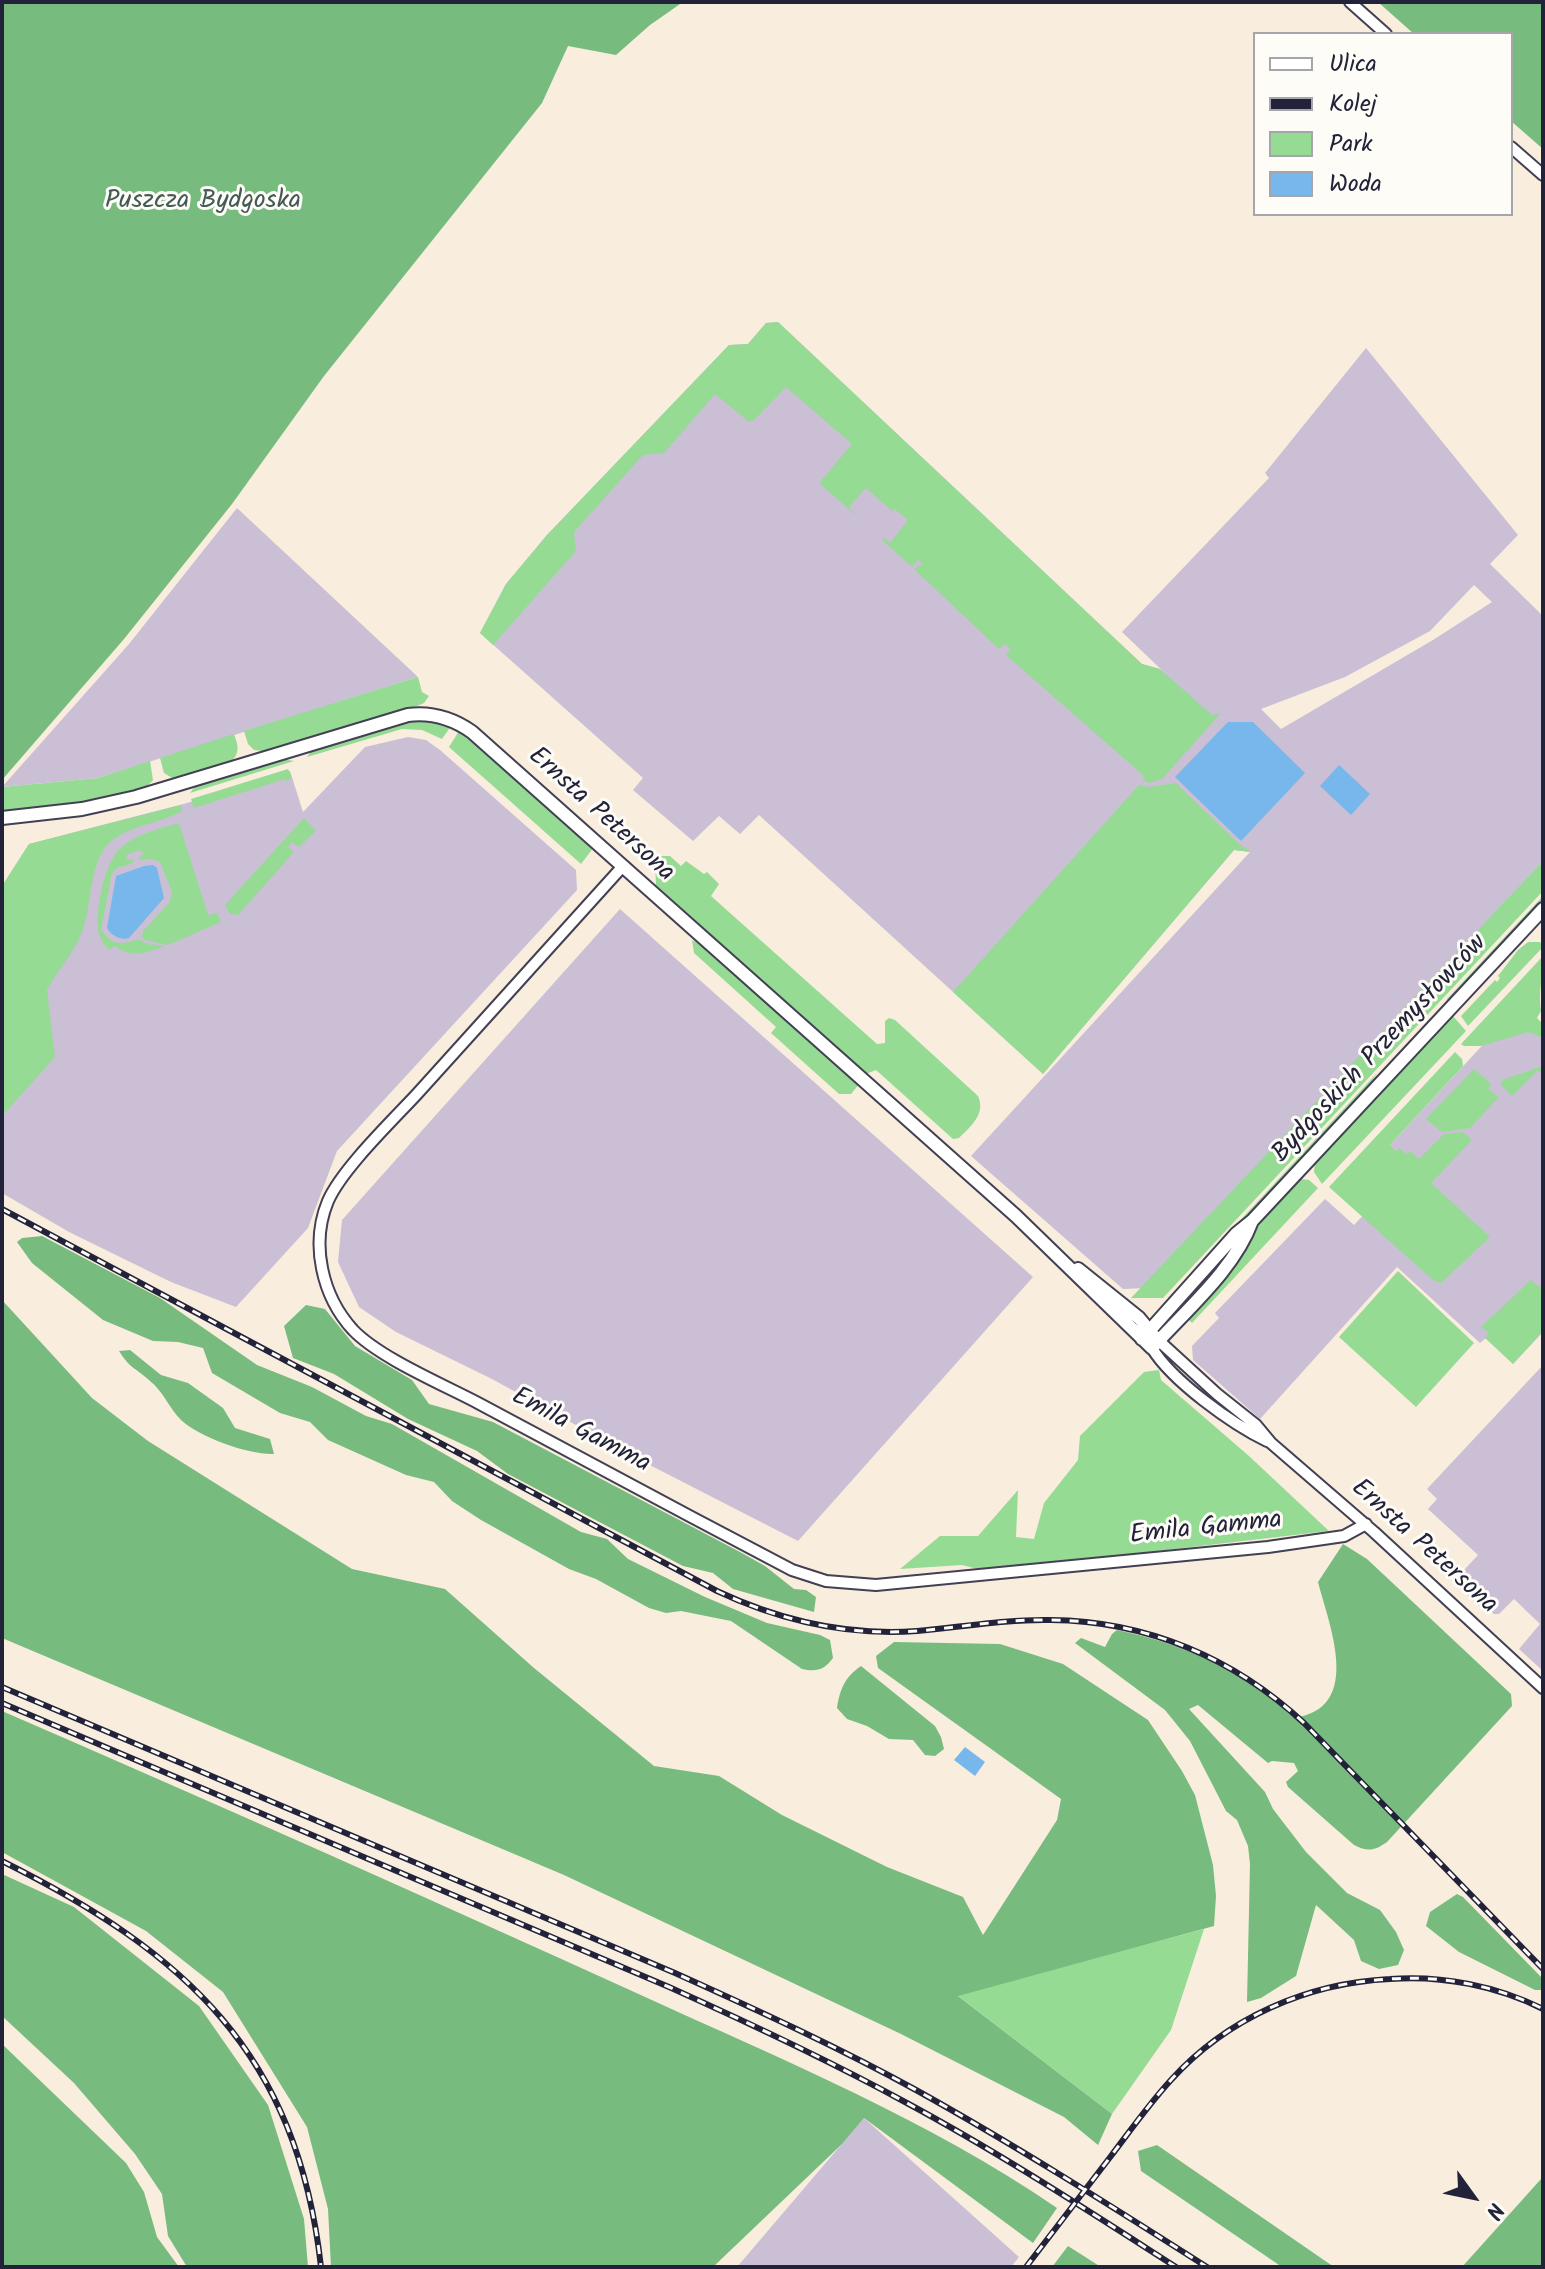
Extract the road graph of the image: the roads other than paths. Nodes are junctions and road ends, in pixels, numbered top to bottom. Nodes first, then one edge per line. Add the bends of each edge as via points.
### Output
1 (1350, 2) edge
2 (1384, 32) edge
3 (1513, 149) edge
4 (1543, 175) edge
5 (2, 818) edge
6 (623, 866) junction
7 (1543, 909) edge
8 (1150, 1340) junction
9 (1366, 1524) junction
10 (1543, 1688) edge

1 - 2 street
3 - 4 street
5 - 6 street, Ernsta Petersona via 136,797 396,718 430,714 472,732
6 - 8 street, Ernsta Petersona
6 - 9 street, Emila Gamma via 334,1190 322,1223 320,1258 331,1296 354,1330 398,1360 580,1458 792,1570 826,1581 876,1585 1268,1547 1344,1536
7 - 8 street, Bydgoskich Przemysłowców via 1236,1234
8 - 9 street, Ernsta Petersona via 1256,1425
9 - 10 street, Ernsta Petersona

